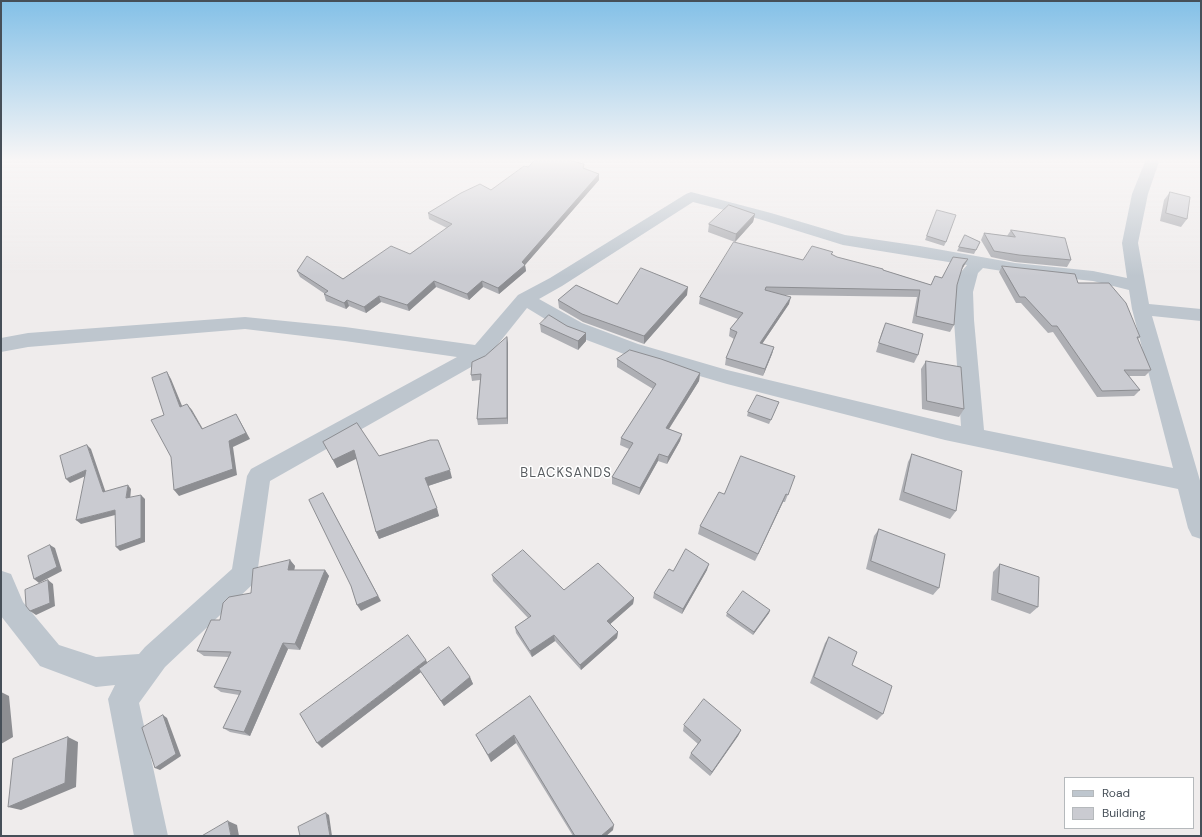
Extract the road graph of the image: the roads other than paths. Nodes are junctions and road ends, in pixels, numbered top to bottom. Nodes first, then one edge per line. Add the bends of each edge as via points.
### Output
1 (688, 198) edge
2 (699, 198) edge
3 (1139, 198) edge
4 (979, 262) junction
5 (1137, 286) junction
6 (525, 299) junction
7 (1141, 309) junction
8 (1201, 315) edge
9 (1, 345) edge
10 (480, 353) junction
11 (973, 436) junction
12 (1188, 481) junction
13 (1201, 528) edge
14 (2, 583) dead end
15 (147, 668) junction
16 (151, 836) edge

1 - 6 street
2 - 4 street via 843,240
3 - 5 street via 1130,243
4 - 5 street via 1093,276
4 - 11 street via 970,272 964,292
5 - 7 street
6 - 10 street
6 - 11 street via 575,328 631,349 810,399
7 - 8 street
7 - 12 street
9 - 10 street via 28,340 245,323
10 - 15 street via 258,476 244,575
11 - 12 street
12 - 13 street
14 - 15 street via 12,610 50,656 96,672
15 - 16 street via 123,699

